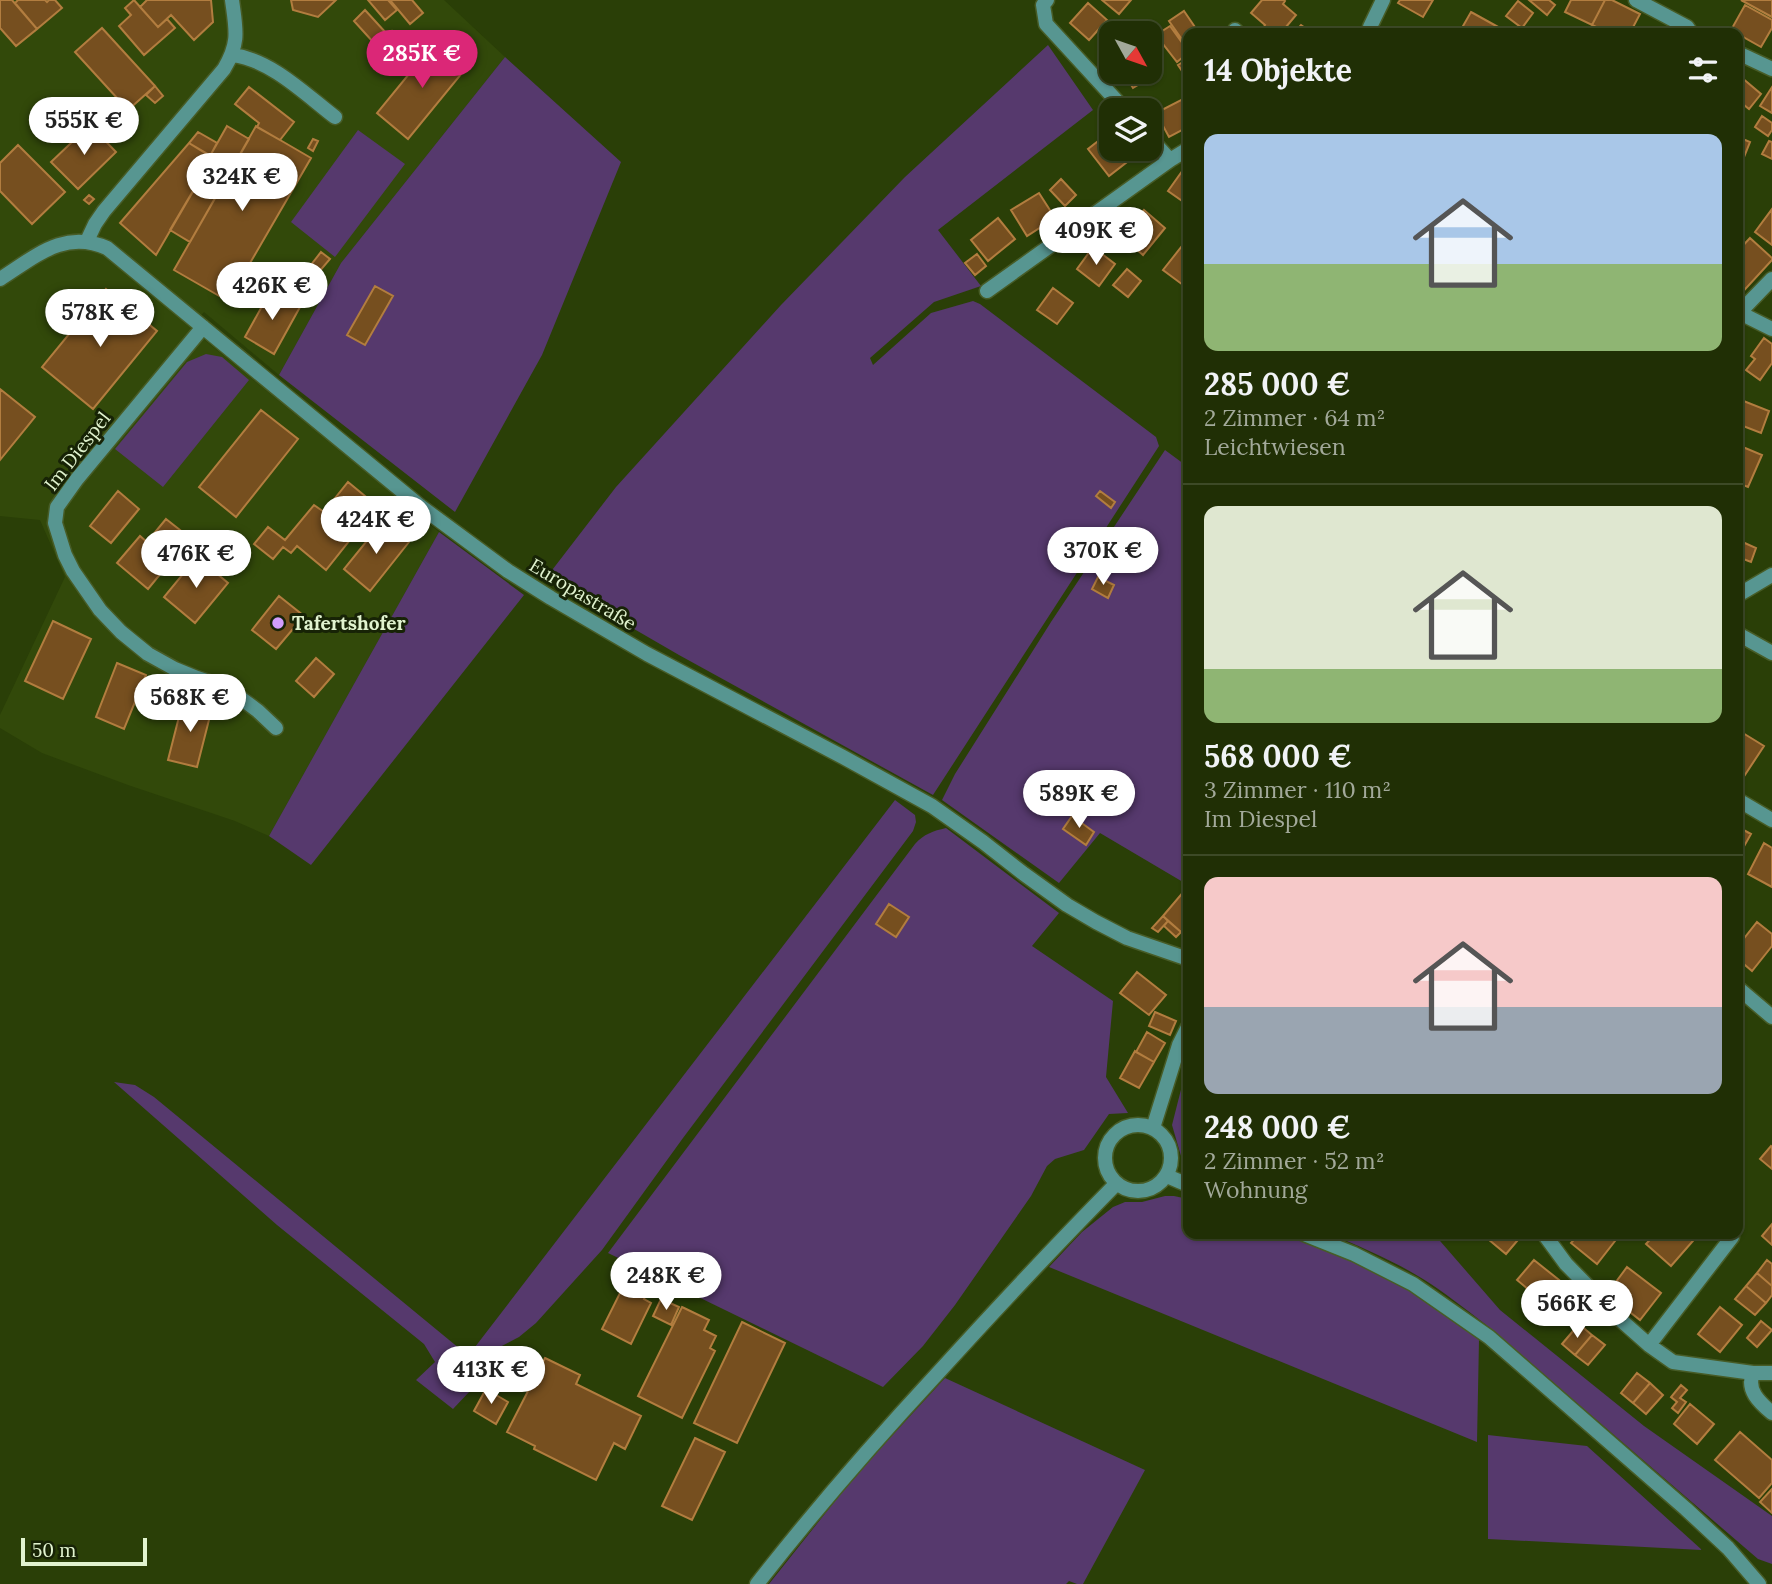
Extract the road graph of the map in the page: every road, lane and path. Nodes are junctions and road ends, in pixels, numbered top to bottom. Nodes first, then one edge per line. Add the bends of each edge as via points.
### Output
1 (232, 0) edge
2 (1383, 0) edge
3 (1636, 0) edge
4 (1045, 2) edge
5 (1370, 28) edge
6 (1688, 28) edge
7 (233, 55) junction
8 (1743, 55) edge
9 (1772, 69) edge
10 (1114, 98) edge
11 (335, 117) dead end
12 (1162, 151) edge
13 (1183, 152) edge
14 (1170, 160) junction
15 (87, 241) junction
16 (0, 279) edge
17 (1772, 279) edge
18 (987, 291) dead end
19 (1743, 309) edge
20 (1743, 315) edge
21 (203, 327) junction
22 (1772, 329) edge
23 (1772, 575) edge
24 (1743, 592) edge
25 (1743, 637) edge
26 (1772, 653) edge
27 (276, 728) dead end
28 (1743, 803) edge
29 (1772, 820) edge
30 (1183, 957) edge
31 (1743, 992) edge
32 (1772, 1017) edge
33 (1183, 1038) edge
34 (1153, 1128) junction
35 (1167, 1175) junction
36 (1183, 1183) edge
37 (1116, 1184) junction
38 (1316, 1239) edge
39 (1548, 1239) edge
40 (1730, 1239) edge
41 (1649, 1345) junction
42 (1754, 1373) junction
43 (1772, 1373) edge
44 (1772, 1413) edge
45 (757, 1584) edge
46 (1759, 1584) edge

1 - 7 street
2 - 5 street
3 - 6 street
4 - 10 street via 1046,24
7 - 11 street via 259,61
7 - 15 street via 104,211
8 - 9 street
12 - 14 street
13 - 14 street
14 - 18 street
15 - 16 street via 57,245
15 - 21 street, Europastraße via 107,248
17 - 19 street
20 - 22 street
21 - 27 street, Im Diespel via 77,479 57,507 55,523 73,571 121,632 175,669 227,688
21 - 30 street, Europastraße via 420,506 540,592 932,806 1096,922
23 - 24 street
25 - 26 street
28 - 29 street
31 - 32 street
33 - 34 street
34 - 35 street via 1171,1149
34 - 37 street via 1138,1124 1111,1138 1105,1164
35 - 36 street
35 - 37 street via 1144,1192
37 - 45 street via 877,1439
38 - 46 street via 1413,1284 1489,1337 1686,1509
39 - 41 street via 1566,1264
40 - 41 street
41 - 42 street via 1673,1362
42 - 43 street
42 - 44 street via 1752,1390

